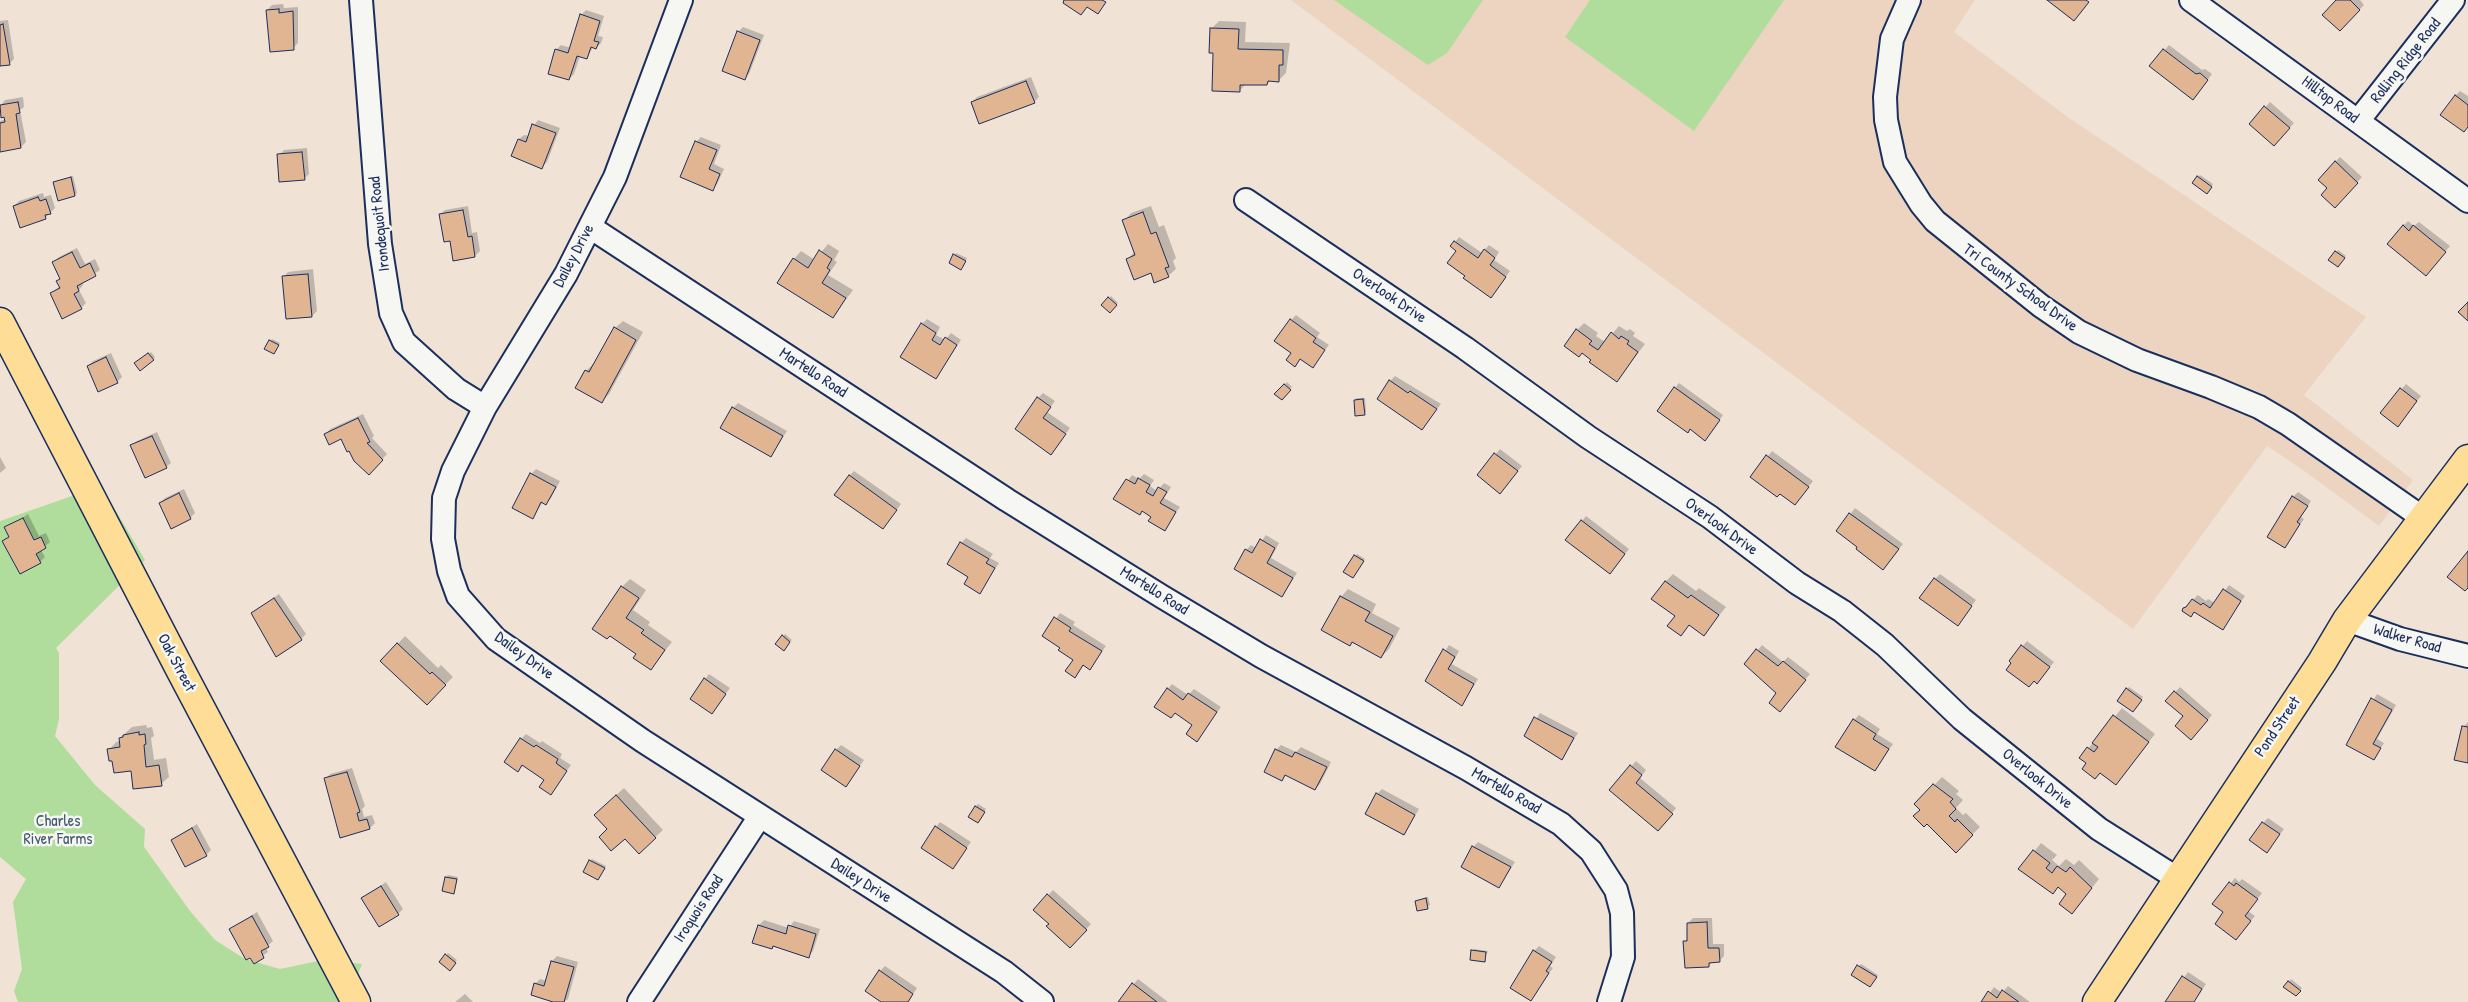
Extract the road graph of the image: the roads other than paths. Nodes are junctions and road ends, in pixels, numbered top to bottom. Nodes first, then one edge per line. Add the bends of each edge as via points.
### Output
1 (362, 0) edge
2 (681, 0) edge
3 (1909, 0) edge
4 (2191, 0) edge
5 (2453, 0) edge
6 (2358, 122) junction
7 (1246, 200) dead end
8 (2468, 201) edge
9 (590, 227) junction
10 (0, 322) edge
11 (485, 407) junction
12 (2468, 459) edge
13 (2423, 518) junction
14 (2347, 620) junction
15 (2468, 656) edge
16 (760, 816) junction
17 (2178, 879) junction
18 (356, 1002) edge
19 (638, 1002) edge
20 (1042, 1002) edge
21 (1609, 1002) edge
22 (2098, 1002) edge

1 - 11 street, Irondequoit Road via 380,244 391,313 404,342 456,389
2 - 9 street, Dailey Drive via 615,177
3 - 13 street, Tri County School Drive via 1892,39 1885,97 1886,120 1895,162 1935,222 2027,296 2079,332 2137,360 2259,407
4 - 6 street, Hilltop Road
5 - 6 street, Rolling Ridge Road
6 - 8 street, Hilltop Road
7 - 17 street, Overlook Drive via 1842,611 1912,669 1962,719 2098,829
9 - 11 street, Dailey Drive via 566,274
9 - 21 street, Martello Road via 1006,500 1162,596 1261,656 1562,824 1591,851 1616,890 1622,912 1623,957
10 - 18 main road, Oak Street
11 - 16 street, Dailey Drive via 453,471 444,498 442,539 458,596 496,639 643,741
12 - 13 main road, Pond Street
13 - 14 main road, Pond Street
14 - 15 street, Walker Road via 2400,639
14 - 17 main road, Pond Street
16 - 19 street, Iroquois Road
16 - 20 street, Dailey Drive via 1004,972
17 - 22 main road, Pond Street

